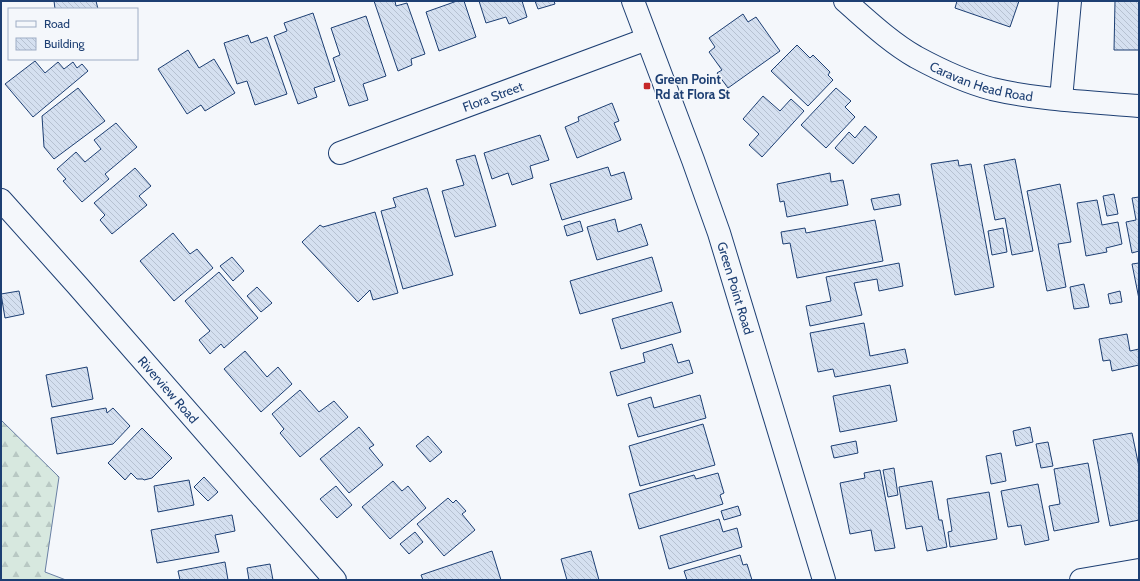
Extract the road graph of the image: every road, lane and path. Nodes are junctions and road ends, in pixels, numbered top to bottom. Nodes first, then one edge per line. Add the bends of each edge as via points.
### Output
1 (632, 1) edge
2 (845, 1) edge
3 (1070, 1) edge
4 (647, 39) junction
5 (1061, 99) junction
6 (1139, 106) edge
7 (340, 153) dead end
8 (1, 200) edge
9 (1139, 570) edge
10 (335, 580) edge
11 (824, 580) edge
12 (1081, 580) edge

1 - 4 street, Green Point Road
2 - 5 street, Caravan Head Road via 895,43 916,57 967,81 1015,94
3 - 5 street
4 - 7 street, Flora Street
4 - 11 street, Green Point Road via 719,233
5 - 6 street, Caravan Head Road
8 - 10 street, Riverview Road
9 - 12 street

